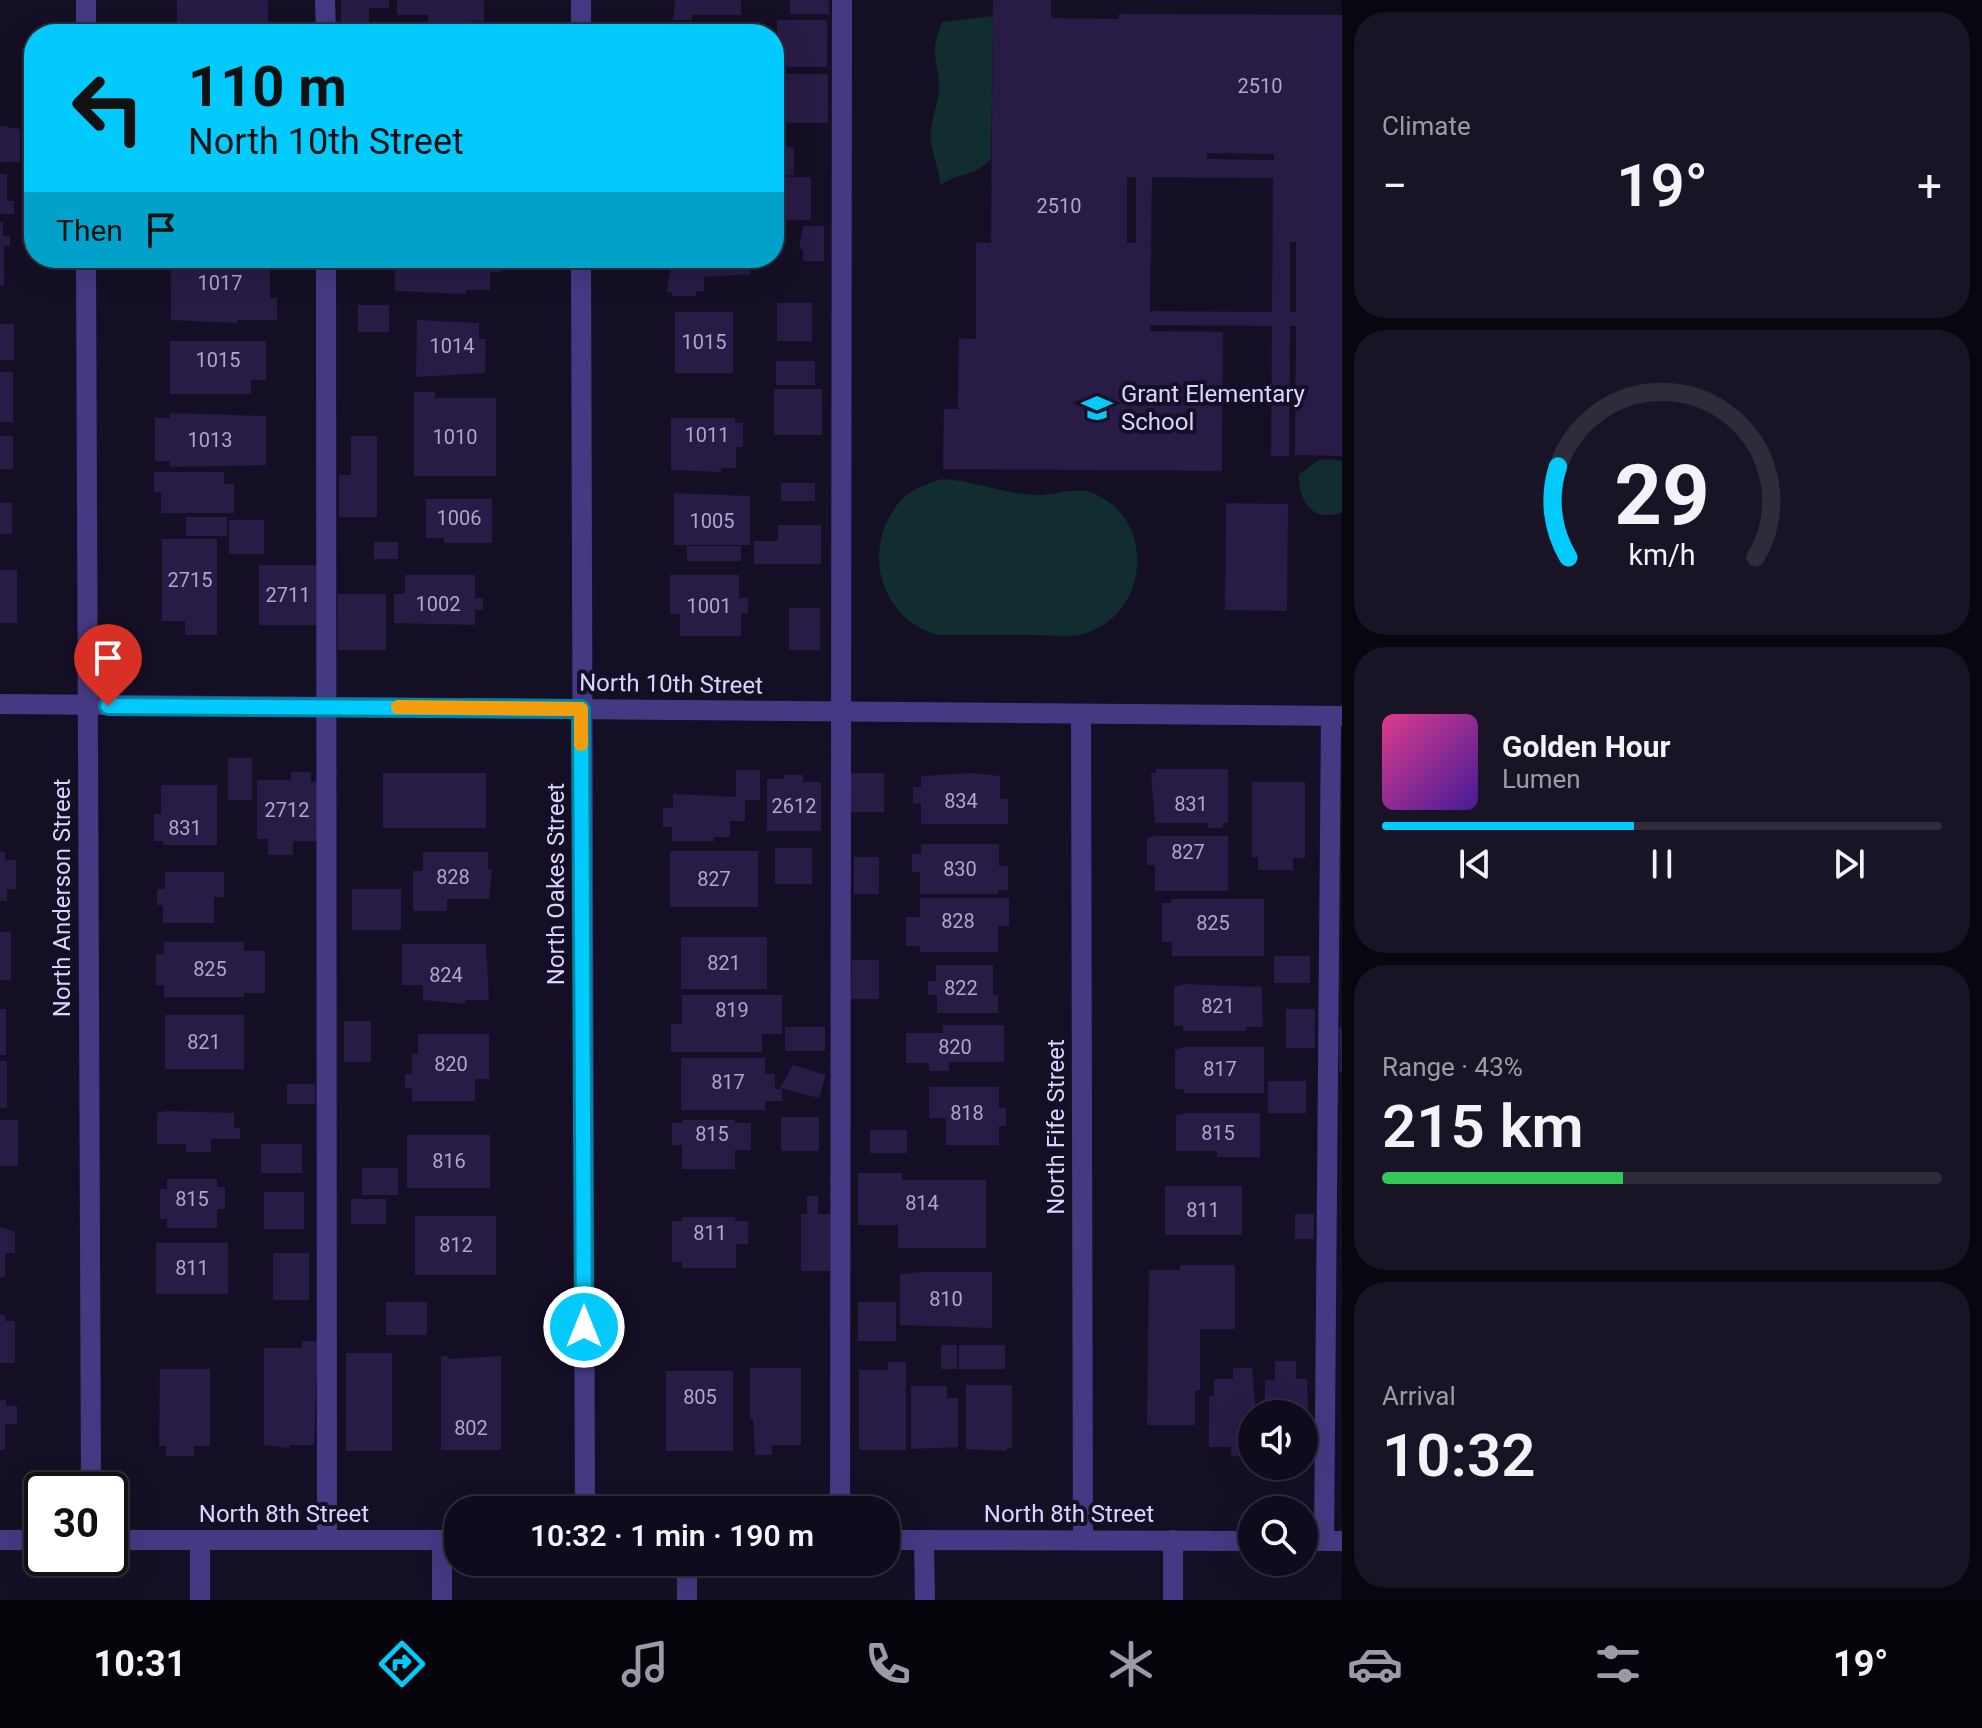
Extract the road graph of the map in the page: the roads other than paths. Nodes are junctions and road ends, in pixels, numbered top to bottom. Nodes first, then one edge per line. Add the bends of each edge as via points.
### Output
1 (86, 0) edge
2 (325, 0) edge
3 (581, 0) edge
4 (842, 0) edge
5 (86, 24) edge
6 (326, 24) edge
7 (581, 24) edge
8 (86, 268) edge
9 (326, 268) edge
10 (581, 268) edge
11 (0, 704) edge
12 (86, 705) junction
13 (326, 707) junction
14 (581, 709) junction
15 (841, 712) junction
16 (1081, 714) junction
17 (1337, 716) edge
18 (91, 1472) edge
19 (585, 1496) edge
20 (840, 1496) edge
21 (0, 1540) edge
22 (24, 1540) edge
23 (128, 1540) edge
24 (200, 1540) junction
25 (327, 1540) junction
26 (444, 1540) edge
27 (900, 1540) edge
28 (924, 1540) junction
29 (1083, 1540) junction
30 (1173, 1540) junction
31 (1238, 1541) edge
32 (1323, 1541) edge
33 (445, 1576) edge
34 (687, 1576) edge
35 (200, 1600) edge
36 (442, 1600) edge
37 (687, 1600) edge
38 (925, 1600) edge
39 (1173, 1600) edge

1 - 5 street
2 - 6 street
3 - 7 street
4 - 15 street
8 - 12 street, North Anderson Street
9 - 13 street
10 - 14 street, North Oakes Street
11 - 12 street, North 10th Street
12 - 13 street, North 10th Street
12 - 18 street, North Anderson Street
13 - 14 street, North 10th Street
13 - 25 street
14 - 15 street, North 10th Street
14 - 19 street, North Oakes Street
15 - 16 street, North 10th Street
15 - 20 street
16 - 17 street, North 10th Street
16 - 29 street, North Fife Street
17 - 32 street
21 - 22 street
23 - 24 street, North 8th Street
24 - 25 street, North 8th Street
24 - 35 street
25 - 26 street, North 8th Street
27 - 28 street, North 8th Street
28 - 29 street, North 8th Street
28 - 38 street
29 - 30 street, North 8th Street
30 - 31 street, North 8th Street
30 - 39 street
33 - 36 street
34 - 37 street

